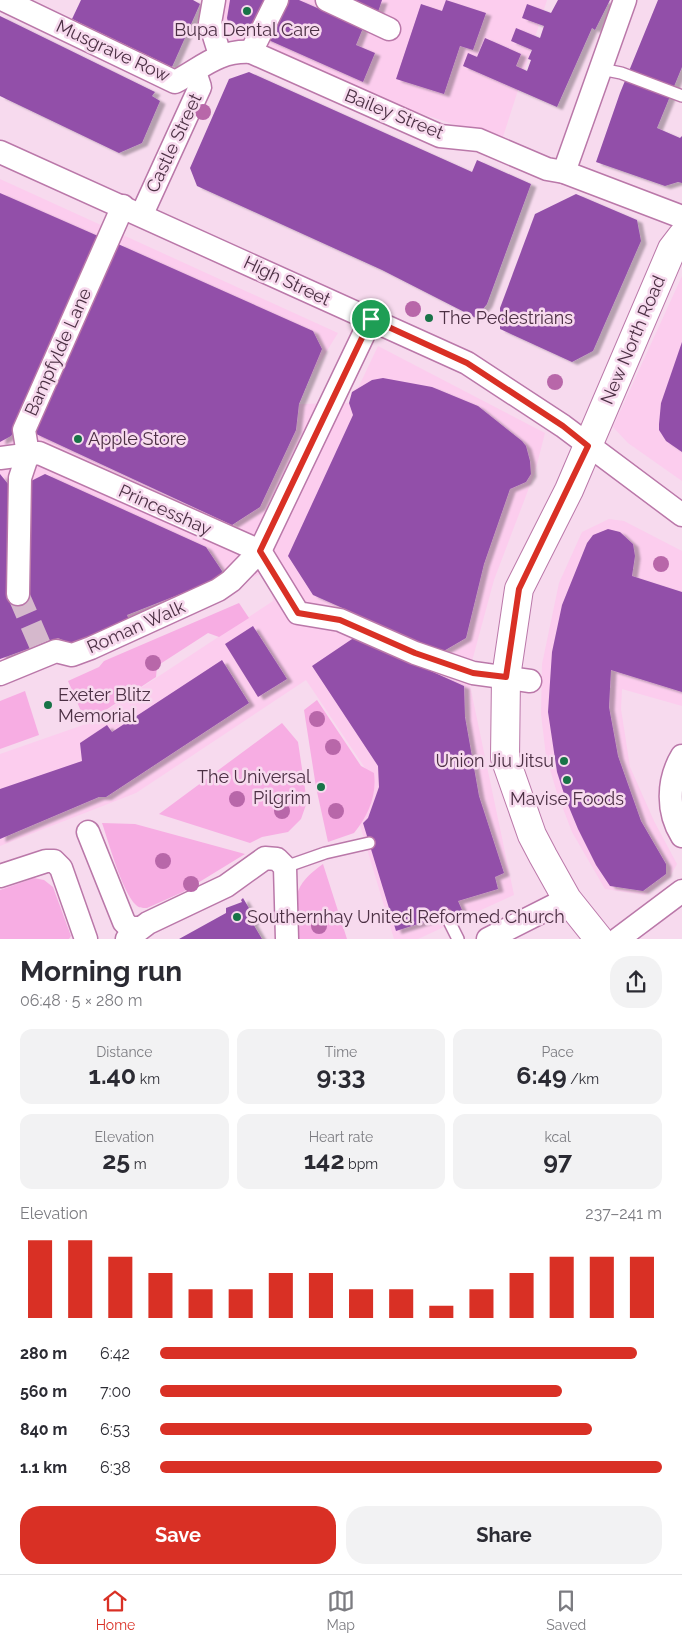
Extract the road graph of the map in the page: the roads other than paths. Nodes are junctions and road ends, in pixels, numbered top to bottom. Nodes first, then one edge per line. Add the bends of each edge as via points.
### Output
1 (4, 0) edge
2 (214, 0) edge
3 (277, 0) edge
4 (327, 0) edge
5 (625, 0) edge
6 (389, 29) dead end
7 (251, 52) junction
8 (220, 55) junction
9 (601, 69) junction
10 (195, 72) junction
11 (682, 96) edge
12 (0, 152) edge
13 (564, 172) junction
14 (132, 210) junction
15 (682, 217) edge
16 (682, 236) edge
17 (371, 319) junction
18 (588, 446) junction
19 (28, 454) junction
20 (0, 458) edge
21 (682, 515) edge
22 (260, 551) junction
23 (18, 594) tunnel mouth
24 (0, 674) edge
25 (518, 679) junction
26 (682, 756) edge
27 (88, 832) dead end
28 (682, 836) edge
29 (369, 843) dead end
30 (285, 867) junction
31 (0, 876) edge
32 (682, 891) edge
33 (567, 898) junction
34 (446, 915) dead end
35 (133, 934) edge
36 (86, 939) edge
37 (286, 939) edge
38 (458, 939) edge
39 (488, 939) edge
40 (599, 939) edge
41 (618, 939) edge

1 - 10 street, Musgrave Row via 175,82
2 - 8 street via 210,22
3 - 7 street
4 - 6 street
5 - 9 street
7 - 8 street, Bailey Street via 234,51
7 - 13 street, Bailey Street via 440,136 480,140 547,169
8 - 10 street, Musgrave Row
9 - 11 lane via 621,73
9 - 13 street
10 - 14 street, Castle Street via 200,87
12 - 14 street, High Street
13 - 15 street, Bailey Street
14 - 17 street, High Street
14 - 19 street, Bampfylde Lane via 24,430
16 - 18 main road, New North Road via 672,249
17 - 18 street, High Street via 467,363
17 - 22 street, Roman Walk
18 - 21 street, High Street
18 - 25 main road, New North Road via 519,589
19 - 20 street, Princesshay
19 - 22 street, Princesshay via 39,453
19 - 23 street, Bampfylde Lane via 20,478
22 - 24 street, Roman Walk via 218,590 91,648 72,655 42,650
22 - 25 street via 298,613 340,620 415,653 473,673
25 - 33 main road, New North Road via 505,758 532,835
26 - 28 street via 673,777 670,801 673,818
27 - 35 street via 124,922
29 - 30 lane
30 - 35 street via 277,859 265,858 226,886
30 - 37 street
31 - 36 street via 54,861 61,868
32 - 41 street
33 - 39 street
33 - 40 main road, New North Road
34 - 38 lane

